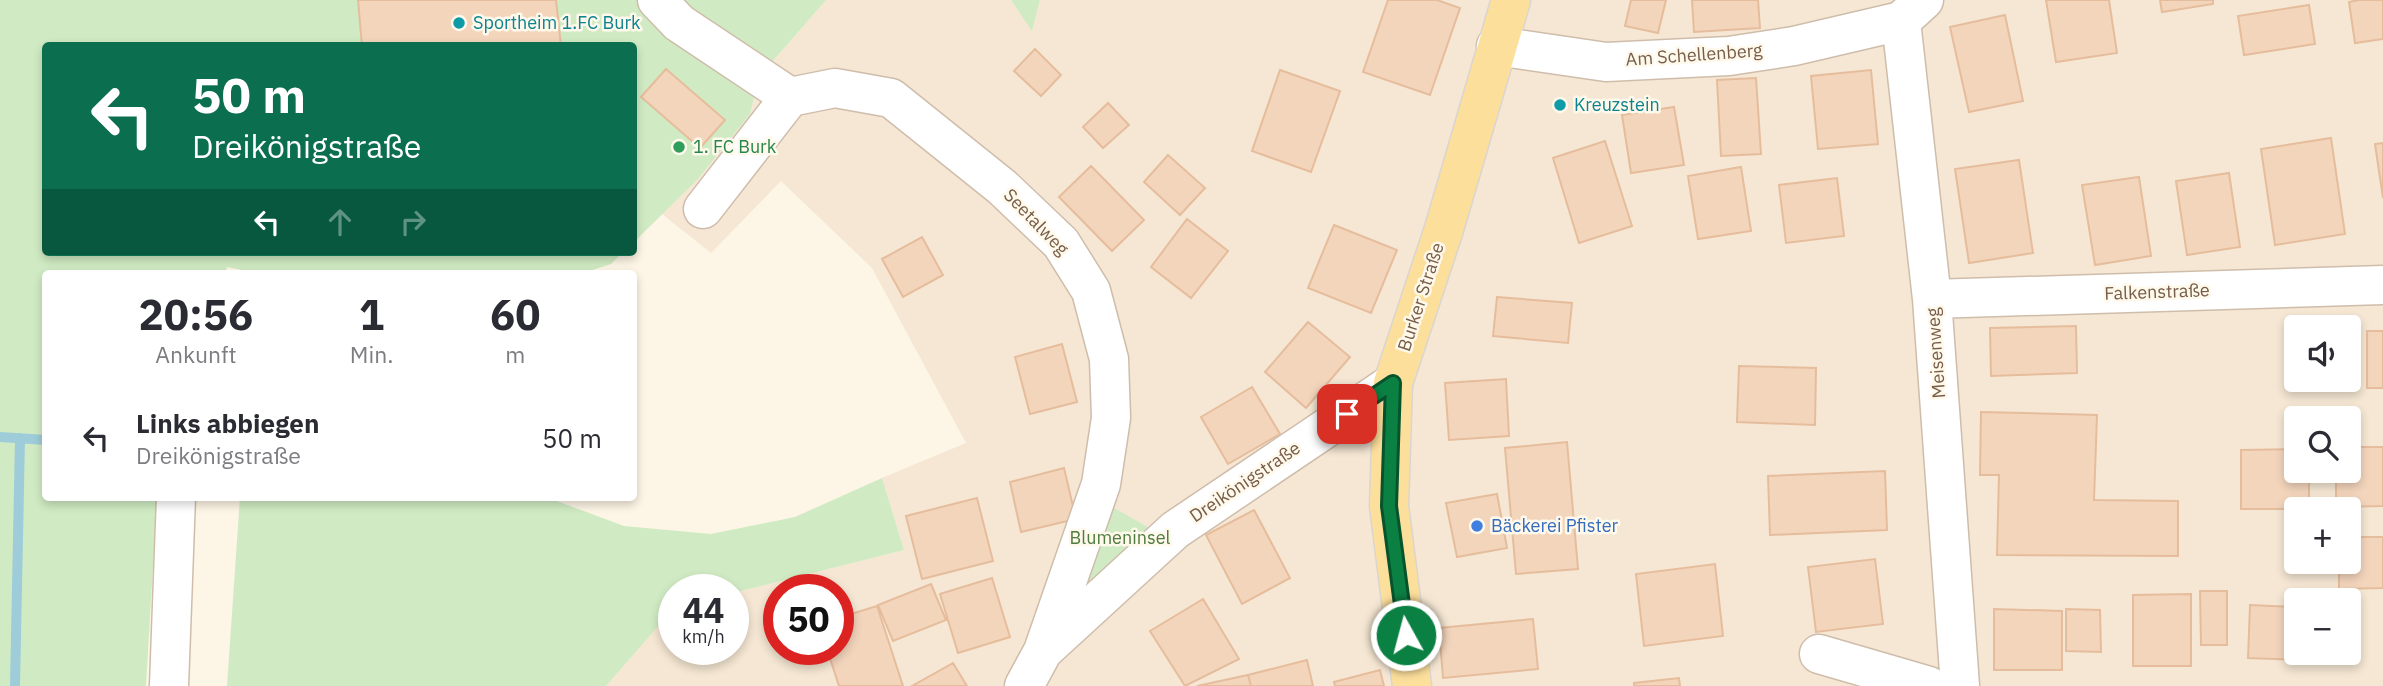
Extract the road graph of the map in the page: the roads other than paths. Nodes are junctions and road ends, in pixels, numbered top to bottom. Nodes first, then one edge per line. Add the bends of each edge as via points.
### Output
1 (657, 0) edge
2 (1511, 0) edge
3 (1912, 10) edge
4 (1496, 46) junction
5 (790, 97) junction
6 (703, 209) dead end
7 (2383, 285) edge
8 (1932, 299) junction
9 (1393, 383) junction
10 (176, 501) edge
11 (1043, 652) junction
12 (1819, 653) dead end
13 (169, 686) edge
14 (1024, 686) edge
15 (1412, 686) edge
16 (1929, 686) edge
17 (1960, 686) edge

1 - 5 street via 678,23
2 - 4 main road, Burker Straße
3 - 4 street, Am Schellenberg via 1794,46 1729,56 1606,62
3 - 8 street, Meisenweg
4 - 9 main road, Burker Straße via 1444,229
5 - 6 street
5 - 11 street, Seetalweg via 835,88 891,98 1002,187 1061,243 1091,291 1109,359 1111,418 1101,484
7 - 8 street, Falkenstraße
8 - 17 street, Meisenweg
9 - 11 street, Dreikönigstraße via 1175,530
9 - 15 main road, Burker Straße via 1389,506
10 - 13 street
11 - 14 street, Dreikönigstraße
12 - 16 street

